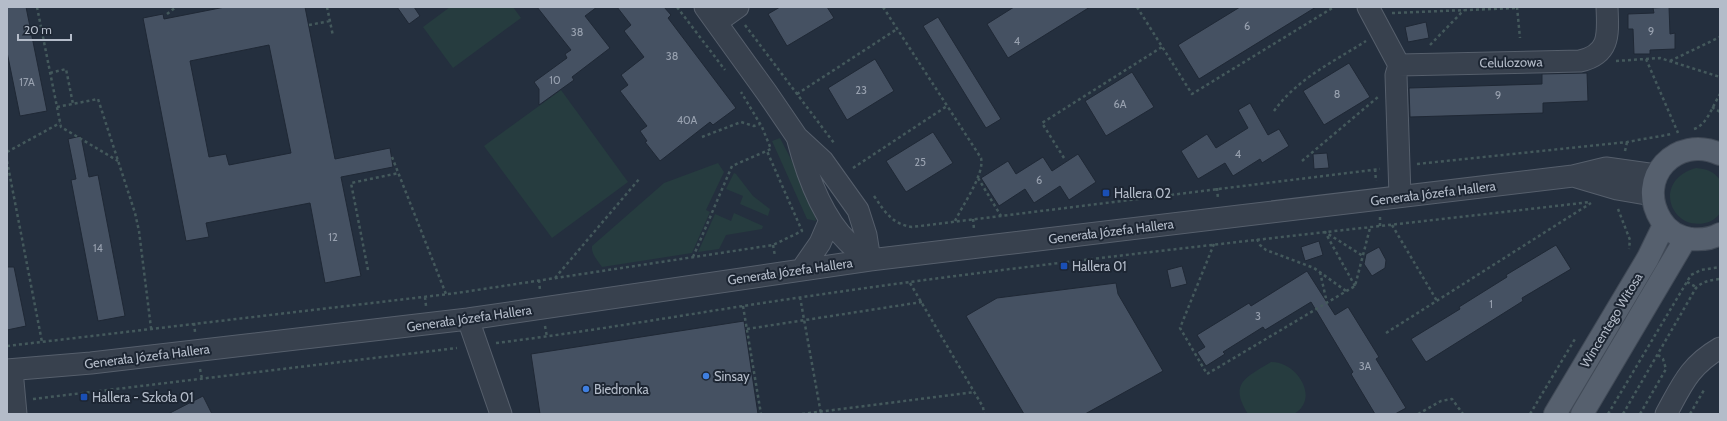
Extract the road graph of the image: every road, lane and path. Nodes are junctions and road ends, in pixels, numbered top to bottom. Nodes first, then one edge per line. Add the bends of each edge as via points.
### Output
1 (37, 7) edge
2 (176, 7) edge
3 (327, 7) edge
4 (677, 7) edge
5 (883, 7) edge
6 (1137, 7) edge
7 (1334, 7) edge
8 (1607, 7) edge
9 (736, 8) edge
10 (1479, 8) edge
11 (1517, 8) edge
12 (1370, 10) edge
13 (1464, 10) junction
14 (167, 14) dead end
15 (711, 15) edge
16 (330, 21) junction
17 (309, 25) dead end
18 (897, 29) junction
19 (333, 36) dead end
20 (1720, 37) edge
21 (1520, 38) dead end
22 (1369, 40) dead end
23 (1162, 47) junction
24 (1428, 48) dead end
25 (1646, 59) junction
26 (1613, 61) dead end
27 (1669, 61) junction
28 (1399, 65) junction
29 (50, 73) junction
30 (728, 74) dead end
31 (1720, 77) edge
32 (737, 86) dead end
33 (797, 94) junction
34 (1720, 94) edge
35 (1380, 95) dead end
36 (73, 104) junction
37 (947, 106) junction
38 (57, 107) junction
39 (1712, 107) junction
40 (1274, 111) dead end
41 (1720, 112) edge
42 (60, 123) junction
43 (760, 124) junction
44 (1689, 130) dead end
45 (1684, 132) dead end
46 (1678, 133) junction
47 (702, 137) dead end
48 (797, 137) junction
49 (1717, 147) edge
50 (839, 150) dead end
51 (766, 151) junction
52 (7, 152) edge
53 (392, 157) dead end
54 (1064, 158) dead end
55 (1302, 160) dead end
56 (7, 161) edge
57 (118, 161) junction
58 (848, 162) dead end
59 (1399, 166) junction
60 (852, 168) junction
61 (399, 173) junction
62 (857, 174) dead end
63 (640, 178) dead end
64 (978, 178) junction
65 (1654, 185) junction
66 (870, 191) dead end
67 (1400, 196) junction
68 (1614, 204) dead end
69 (1001, 216) junction
70 (830, 220) junction
71 (954, 222) junction
72 (1392, 226) junction
73 (1664, 226) junction
74 (1370, 228) junction
75 (1325, 232) junction
76 (1720, 234) edge
77 (1686, 238) junction
78 (1257, 239) junction
79 (1214, 244) junction
80 (1626, 254) dead end
81 (693, 256) junction
82 (1363, 256) junction
83 (870, 260) junction
84 (1720, 267) edge
85 (802, 269) junction
86 (368, 270) dead end
87 (1320, 272) junction
88 (554, 278) junction
89 (1720, 279) edge
90 (910, 282) junction
91 (1355, 286) junction
92 (1346, 291) junction
93 (446, 294) junction
94 (800, 298) junction
95 (1437, 301) junction
96 (922, 302) junction
97 (1327, 303) junction
98 (743, 306) junction
99 (468, 319) junction
100 (804, 320) junction
101 (150, 328) junction
102 (747, 329) junction
103 (1386, 333) dead end
104 (1578, 334) dead end
105 (42, 342) junction
106 (478, 345) junction
107 (7, 346) edge
108 (1720, 348) edge
109 (1658, 355) junction
110 (9, 370) edge
111 (1707, 385) dead end
112 (975, 392) junction
113 (15, 408) edge
114 (821, 412) edge
115 (501, 414) edge
116 (761, 414) edge
117 (802, 414) edge
118 (984, 414) edge
119 (1418, 414) edge
120 (1463, 414) edge
121 (1530, 414) edge
122 (1555, 414) edge
123 (1582, 414) edge
124 (1608, 414) edge
125 (1623, 414) edge
126 (1640, 414) edge
127 (1666, 414) edge
128 (1690, 414) edge

1 - 29 path
2 - 14 path
3 - 16 path
4 - 30 path
5 - 18 path
6 - 23 path
7 - 23 path via 1192,94
8 - 28 street, Celulozowa via 1608,33 1602,47 1597,54 1580,61
9 - 15 street
9 - 33 path
10 - 11 path
10 - 13 path
11 - 21 path
12 - 13 path
12 - 28 street
13 - 24 path
15 - 48 street
16 - 17 path
16 - 19 path
18 - 33 path
18 - 37 path
20 - 27 path
22 - 40 path via 1299,84 1283,98
23 - 54 path via 1042,123
25 - 26 path
25 - 27 path via 1660,58
25 - 46 path
27 - 31 path
28 - 59 street via 1396,75
29 - 36 path via 66,69
29 - 38 path
32 - 43 path
33 - 50 path
34 - 39 path
35 - 55 path
36 - 38 path
36 - 57 path via 98,99
37 - 60 path
37 - 64 path via 981,158
38 - 42 path
39 - 41 path
39 - 44 path via 1700,127
42 - 52 path
42 - 57 path via 61,127
43 - 47 path via 754,126 741,122
43 - 51 path via 771,149
45 - 46 path
46 - 59 path via 1627,142
48 - 70 street via 806,169
48 - 83 street via 823,161 858,210
49 - 65 main road via 1679,152 1666,162
51 - 81 path via 732,166
51 - 81 path via 802,231 773,245
53 - 61 path
56 - 105 path
57 - 101 path via 139,231
58 - 60 path
59 - 67 street
59 - 69 path
60 - 62 path
61 - 86 path via 351,183
61 - 93 path
63 - 88 path
64 - 69 path
64 - 71 path
65 - 67 street, Generała Józefa Hallera via 1617,189 1573,176
65 - 73 main road via 1655,211
66 - 71 path via 890,218 901,225 912,227
67 - 83 street, Generała Józefa Hallera
68 - 80 path via 1621,213 1630,240
69 - 71 path
70 - 83 street via 847,242
70 - 85 street via 820,243
72 - 74 path
72 - 95 path
72 - 95 path via 1593,201
73 - 77 main road
73 - 122 main road, Wincentego Witosa via 1648,258
74 - 75 path
74 - 82 path
75 - 78 path
75 - 82 path
75 - 91 path
76 - 77 main road via 1701,240
77 - 123 main road, Wincentego Witosa
78 - 79 path
78 - 87 path via 1266,250
79 - 90 path
79 - 97 path via 1180,328 1207,374
81 - 88 path
82 - 91 path
83 - 85 street, Generała Józefa Hallera
84 - 124 path via 1701,270 1691,276
85 - 99 street, Generała Józefa Hallera
87 - 92 path
87 - 97 path
88 - 93 path
89 - 109 path via 1706,281 1696,288
90 - 94 path
90 - 96 path
91 - 92 path
92 - 97 path
93 - 101 path
94 - 98 path
94 - 100 path
95 - 103 path
96 - 100 path
96 - 112 path
98 - 102 path
98 - 106 path via 547,337
99 - 106 street
99 - 110 street, Generała Józefa Hallera
100 - 102 path
100 - 114 path
101 - 105 path
102 - 116 path
104 - 121 path
105 - 107 path
106 - 113 path
106 - 115 street
108 - 127 street via 1707,355 1689,373
109 - 125 path
109 - 126 path via 1663,359 1666,369
110 - 113 street
111 - 128 path
112 - 114 path
112 - 118 path via 984,407
114 - 117 path
119 - 120 path via 1441,401 1452,399

